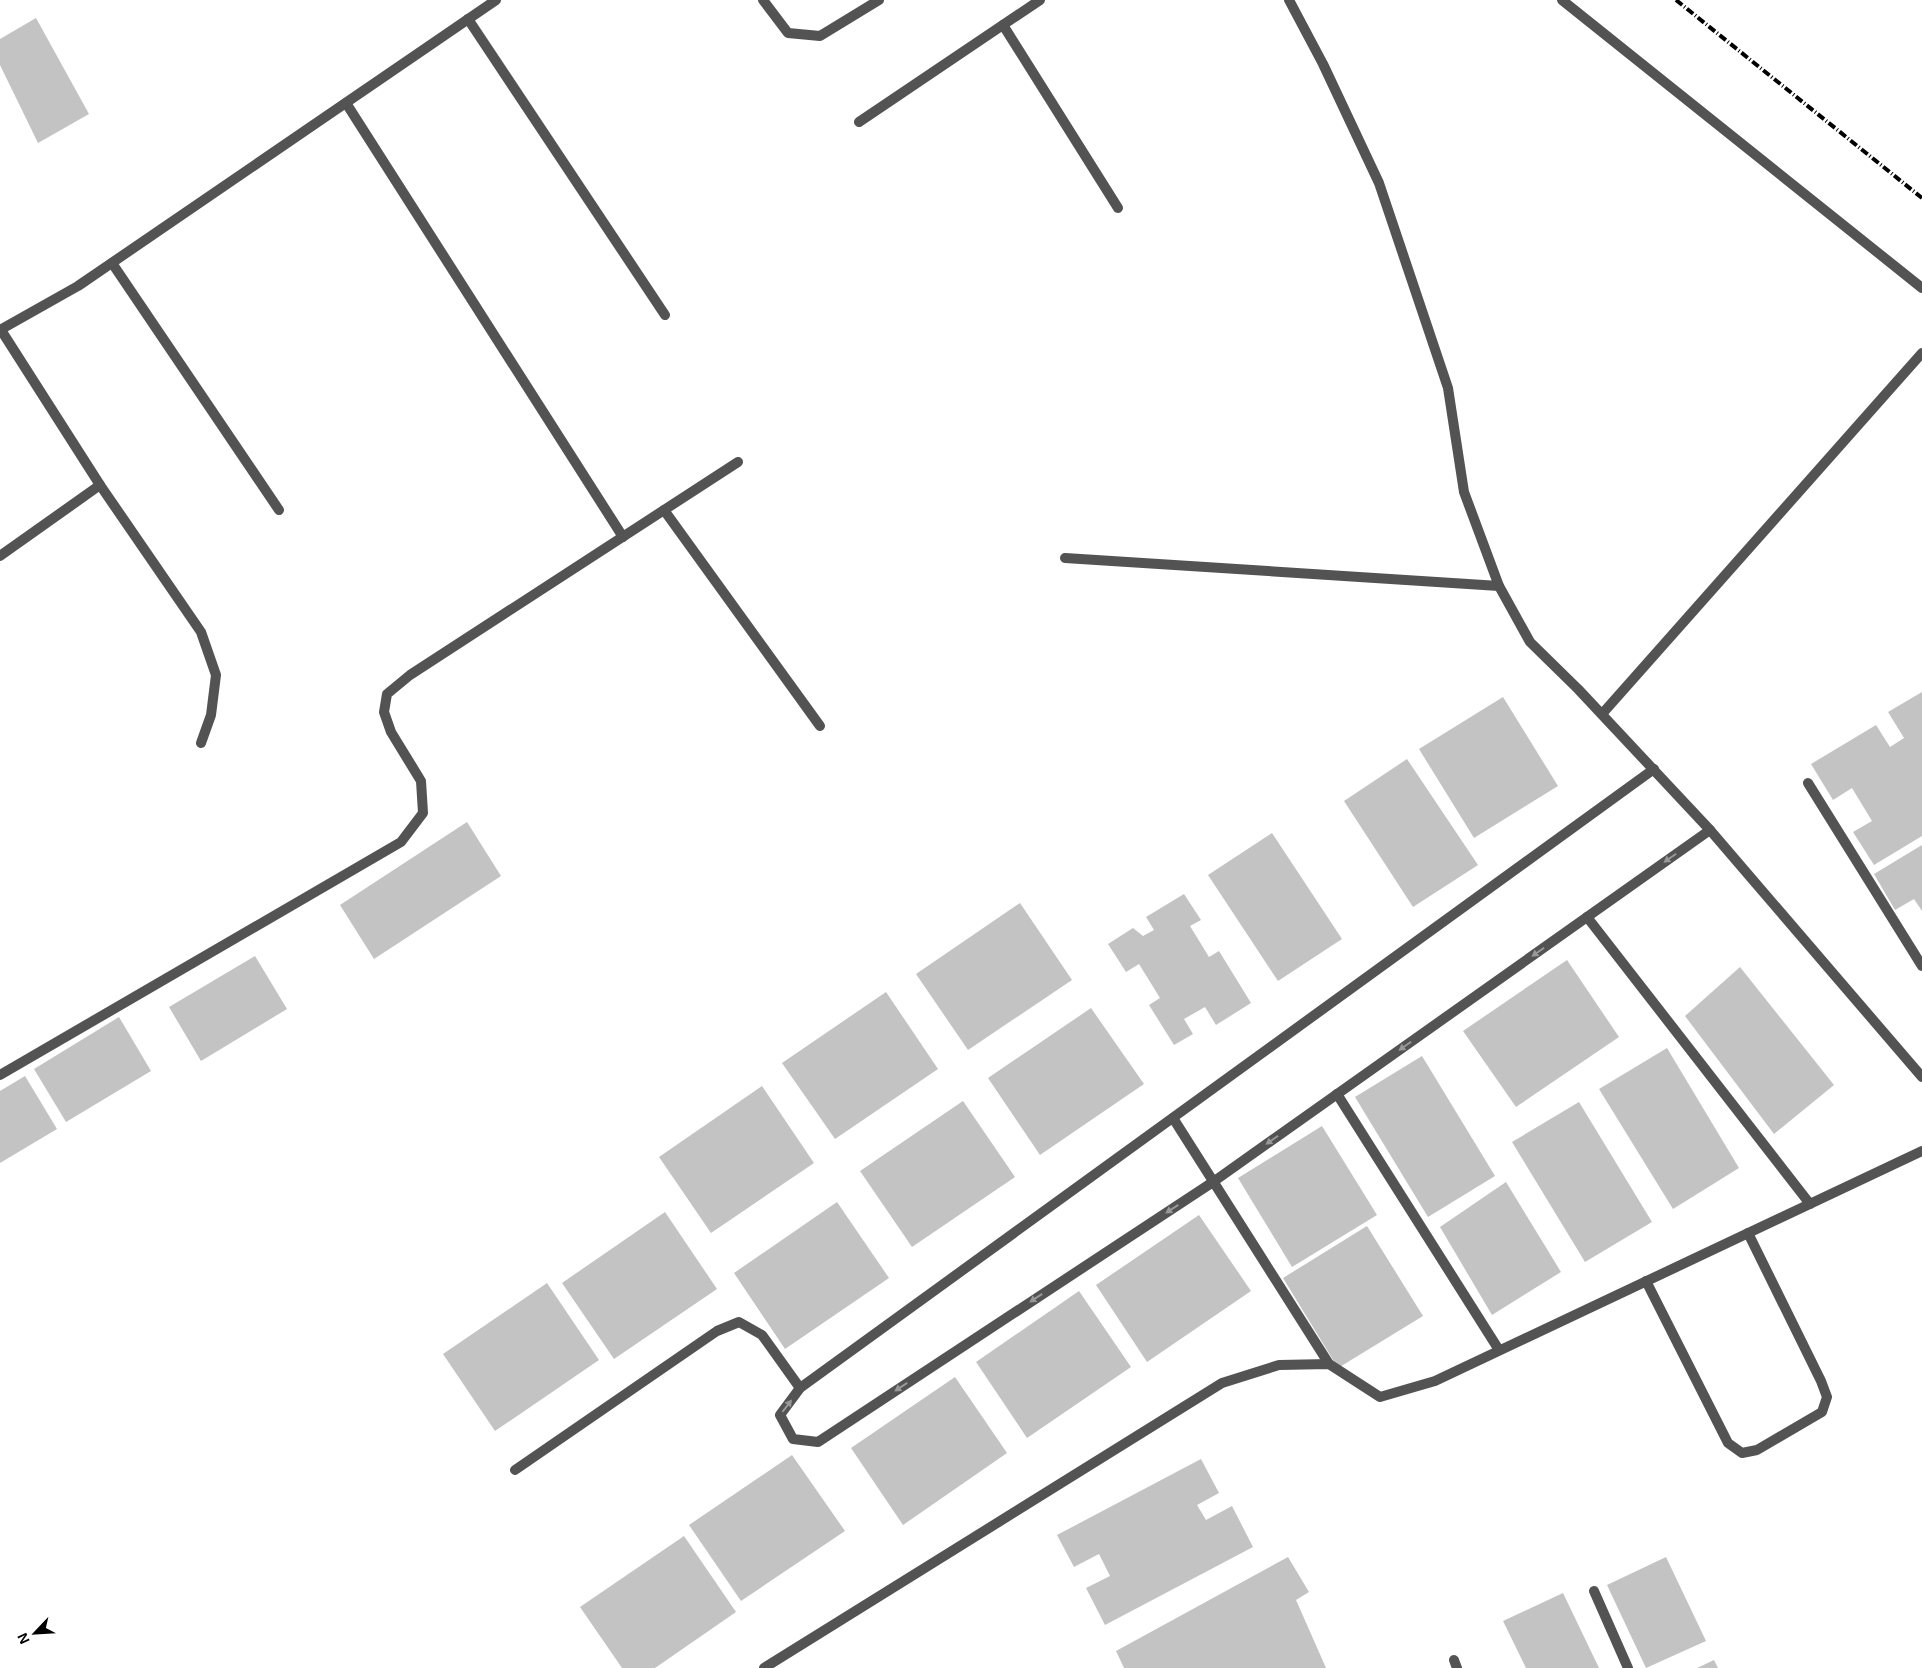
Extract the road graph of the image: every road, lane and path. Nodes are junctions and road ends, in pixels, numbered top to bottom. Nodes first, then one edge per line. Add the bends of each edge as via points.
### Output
1 (496, 0) edge
2 (763, 0) edge
3 (879, 0) edge
4 (1040, 0) edge
5 (1289, 0) edge
6 (1562, 0) edge
7 (468, 19) junction
8 (1003, 25) junction
9 (346, 103) junction
10 (858, 122) dead end
11 (1118, 208) dead end
12 (112, 263) junction
13 (1922, 288) edge
14 (665, 315) dead end
15 (0, 330) edge
16 (1922, 353) edge
17 (738, 462) dead end
18 (100, 485) junction
19 (279, 510) dead end
20 (664, 510) junction
21 (624, 537) junction
22 (0, 556) edge
23 (1065, 558) dead end
24 (1498, 586) junction
25 (1602, 714) junction
26 (820, 726) dead end
27 (201, 743) dead end
28 (1654, 769) junction
29 (1808, 783) dead end
30 (1710, 830) junction
31 (1587, 917) junction
32 (1922, 966) edge
33 (0, 1075) edge
34 (1922, 1077) edge
35 (1337, 1094) junction
36 (1173, 1118) junction
37 (1922, 1152) edge
38 (1213, 1182) junction
39 (1810, 1204) junction
40 (1748, 1233) junction
41 (1646, 1282) junction
42 (1500, 1350) junction
43 (1329, 1364) junction
44 (800, 1388) junction
45 (515, 1470) dead end
46 (1594, 1591) dead end
47 (764, 1668) edge
48 (1628, 1668) edge

1 - 7 street
2 - 3 street via 788,32 820,36
4 - 8 street
5 - 24 street via 1379,183 1448,388 1464,492
6 - 13 street
7 - 9 street
7 - 14 street
8 - 10 street
8 - 11 street
9 - 12 street
9 - 21 street
12 - 15 street
12 - 19 street
15 - 18 street
16 - 25 street
17 - 20 street
18 - 22 street
18 - 27 street via 201,632 216,675 211,715
20 - 21 street
20 - 26 street
21 - 33 street via 410,675 387,694 384,712 391,732 420,781 423,812 401,842
23 - 24 street
24 - 25 street via 1530,642
25 - 28 street
28 - 30 street
28 - 36 street
29 - 32 street
30 -> 31 street
30 - 34 street
31 -> 35 street
31 - 39 street
35 -> 38 street
35 - 42 street
36 - 38 street
36 - 44 street
37 - 39 street
38 - 43 street
38 -> 44 street via 818,1442 793,1439 780,1414
39 - 40 street
40 - 41 street
40 - 41 street via 1827,1398 1822,1412 1758,1450 1742,1453 1728,1443
41 - 42 street
42 - 43 street via 1435,1381 1380,1397
43 - 47 street via 1279,1365 1222,1383
44 - 45 street via 762,1335 739,1322 717,1332
46 - 48 street

